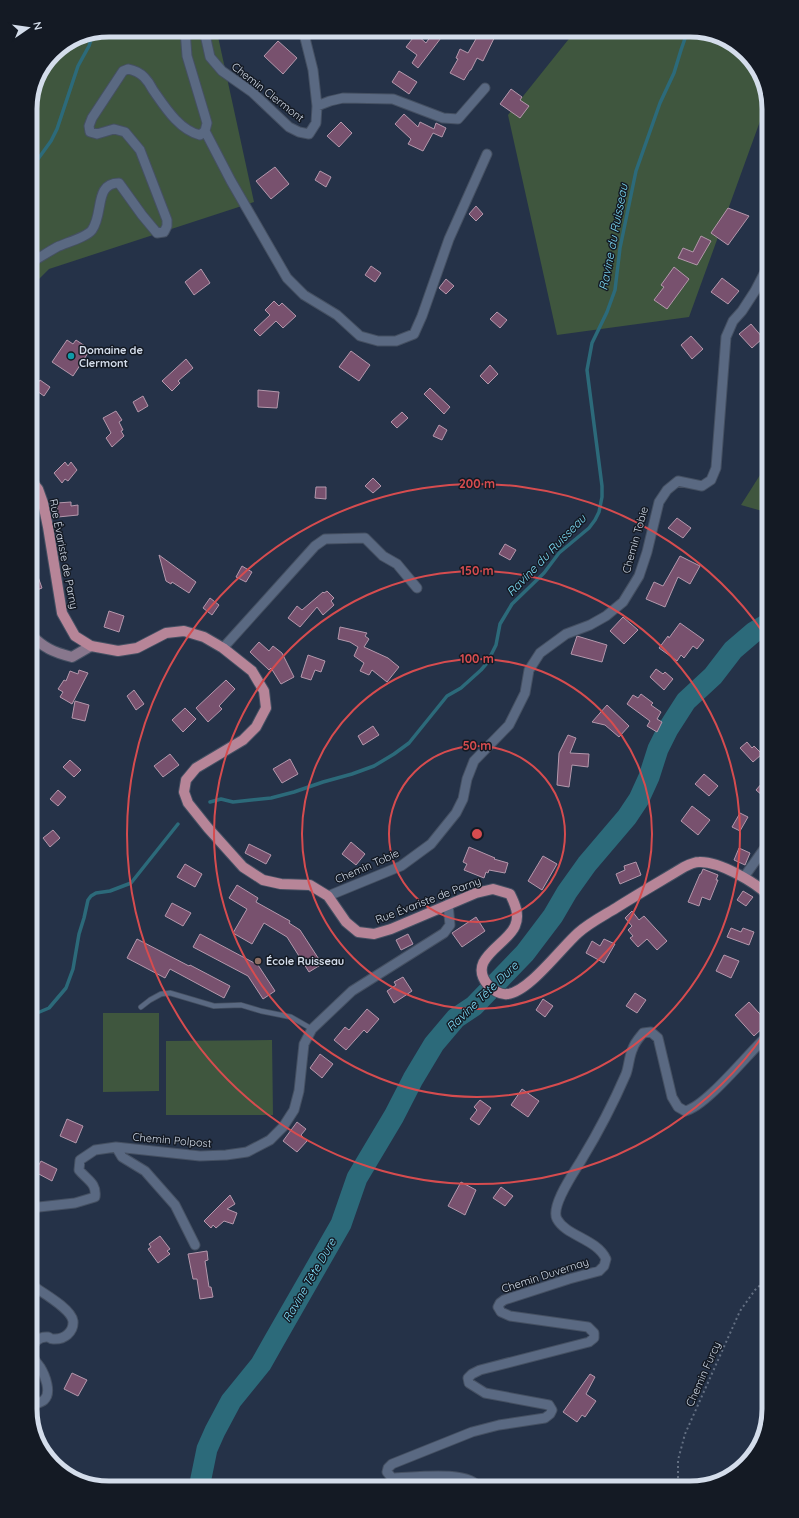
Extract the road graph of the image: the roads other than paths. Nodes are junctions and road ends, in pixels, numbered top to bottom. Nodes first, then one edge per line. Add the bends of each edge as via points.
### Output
1 (186, 37) edge
2 (206, 37) edge
3 (305, 37) edge
4 (485, 88) dead end
5 (317, 106) junction
6 (206, 131) junction
7 (487, 154) dead end
8 (37, 259) edge
9 (762, 277) edge
10 (37, 487) edge
11 (416, 588) dead end
12 (37, 641) edge
13 (92, 646) junction
14 (224, 648) junction
15 (762, 852) edge
16 (744, 877) junction
17 (762, 888) edge
18 (328, 896) junction
19 (448, 904) junction
20 (141, 1007) dead end
21 (312, 1029) junction
22 (762, 1041) edge
23 (116, 1147) junction
24 (37, 1207) edge
25 (195, 1245) dead end
26 (37, 1289) edge
27 (37, 1340) edge
28 (37, 1364) edge
29 (37, 1403) edge
30 (472, 1481) edge

1 - 6 street via 187,56 207,123
2 - 5 street, Chemin Clermont via 210,57 222,70 252,92 289,127 309,134 316,123
3 - 5 street, Chemin Clermont
4 - 5 street via 458,119 443,118 393,99 343,98
6 - 7 street via 231,181 287,278 304,295 337,315 360,336 378,341 396,341 414,334 449,239
6 - 8 street via 200,135 191,133 166,107 144,77 128,69 123,72 92,118 90,132 97,134 114,129 125,132 140,150 167,220 167,226 164,232 157,233 119,183 113,183 106,187 102,194 99,215 92,231
9 - 18 street, Chemin Tobie via 742,311 733,321 726,337 716,468 711,480 702,486 678,481 667,490 659,502 639,576 623,602 606,616 566,634 540,653 529,670 525,693 509,725 474,761 463,799 456,813 431,844 401,866
10 - 13 main road, Rue Évariste de Parny via 48,527 62,613 75,636
11 - 14 street via 397,564 383,556 365,538 325,539 315,546
12 - 13 main road via 52,652 72,657
13 - 14 main road, Rue Évariste de Parny via 118,650 137,648 166,633 184,631 204,637
14 - 18 main road, Rue Évariste de Parny via 252,671 264,691 266,708 256,727 243,740 196,768 186,780 184,792 188,803 226,850 256,876 281,884 310,885
15 - 16 street
16 - 17 main road, Rue Évariste de Parny
16 - 19 main road, Rue Évariste de Parny via 717,865 698,862 684,867 578,933 528,984 518,991 506,994 490,987 486,982 483,962 490,952 508,937 516,925 517,908 510,894 493,889
18 - 19 main road, Rue Évariste de Parny via 346,922 358,932 374,934
19 - 21 street, Chemin Polpost via 450,925 444,933 352,991
20 - 21 lane via 161,994 170,993 214,1006 241,1005 291,1017
21 - 23 street, Chemin Polpost via 304,1044 299,1091 294,1110 283,1127 270,1140 247,1152 200,1156
22 - 30 street, Chemin Duvernay via 708,1096 692,1110 685,1111 678,1107 672,1097 658,1038 651,1032 643,1032 633,1047 627,1072 604,1123 566,1186 555,1212 557,1220 564,1227 604,1253 604,1266 599,1271 504,1300 498,1307 501,1312 510,1316 588,1327 594,1333 594,1338 589,1342 480,1370 468,1378 474,1388 485,1393 549,1405 552,1410 545,1418 472,1432 392,1464 387,1472 392,1478 453,1477
23 - 24 street, Chemin Polpost via 95,1150 80,1160 79,1170 92,1183 96,1190 95,1197 75,1203
23 - 25 street via 122,1157 145,1171 175,1205
26 - 27 street via 67,1310 73,1319 73,1328 68,1335 60,1339 47,1337
28 - 29 street via 48,1388 48,1396 43,1402

